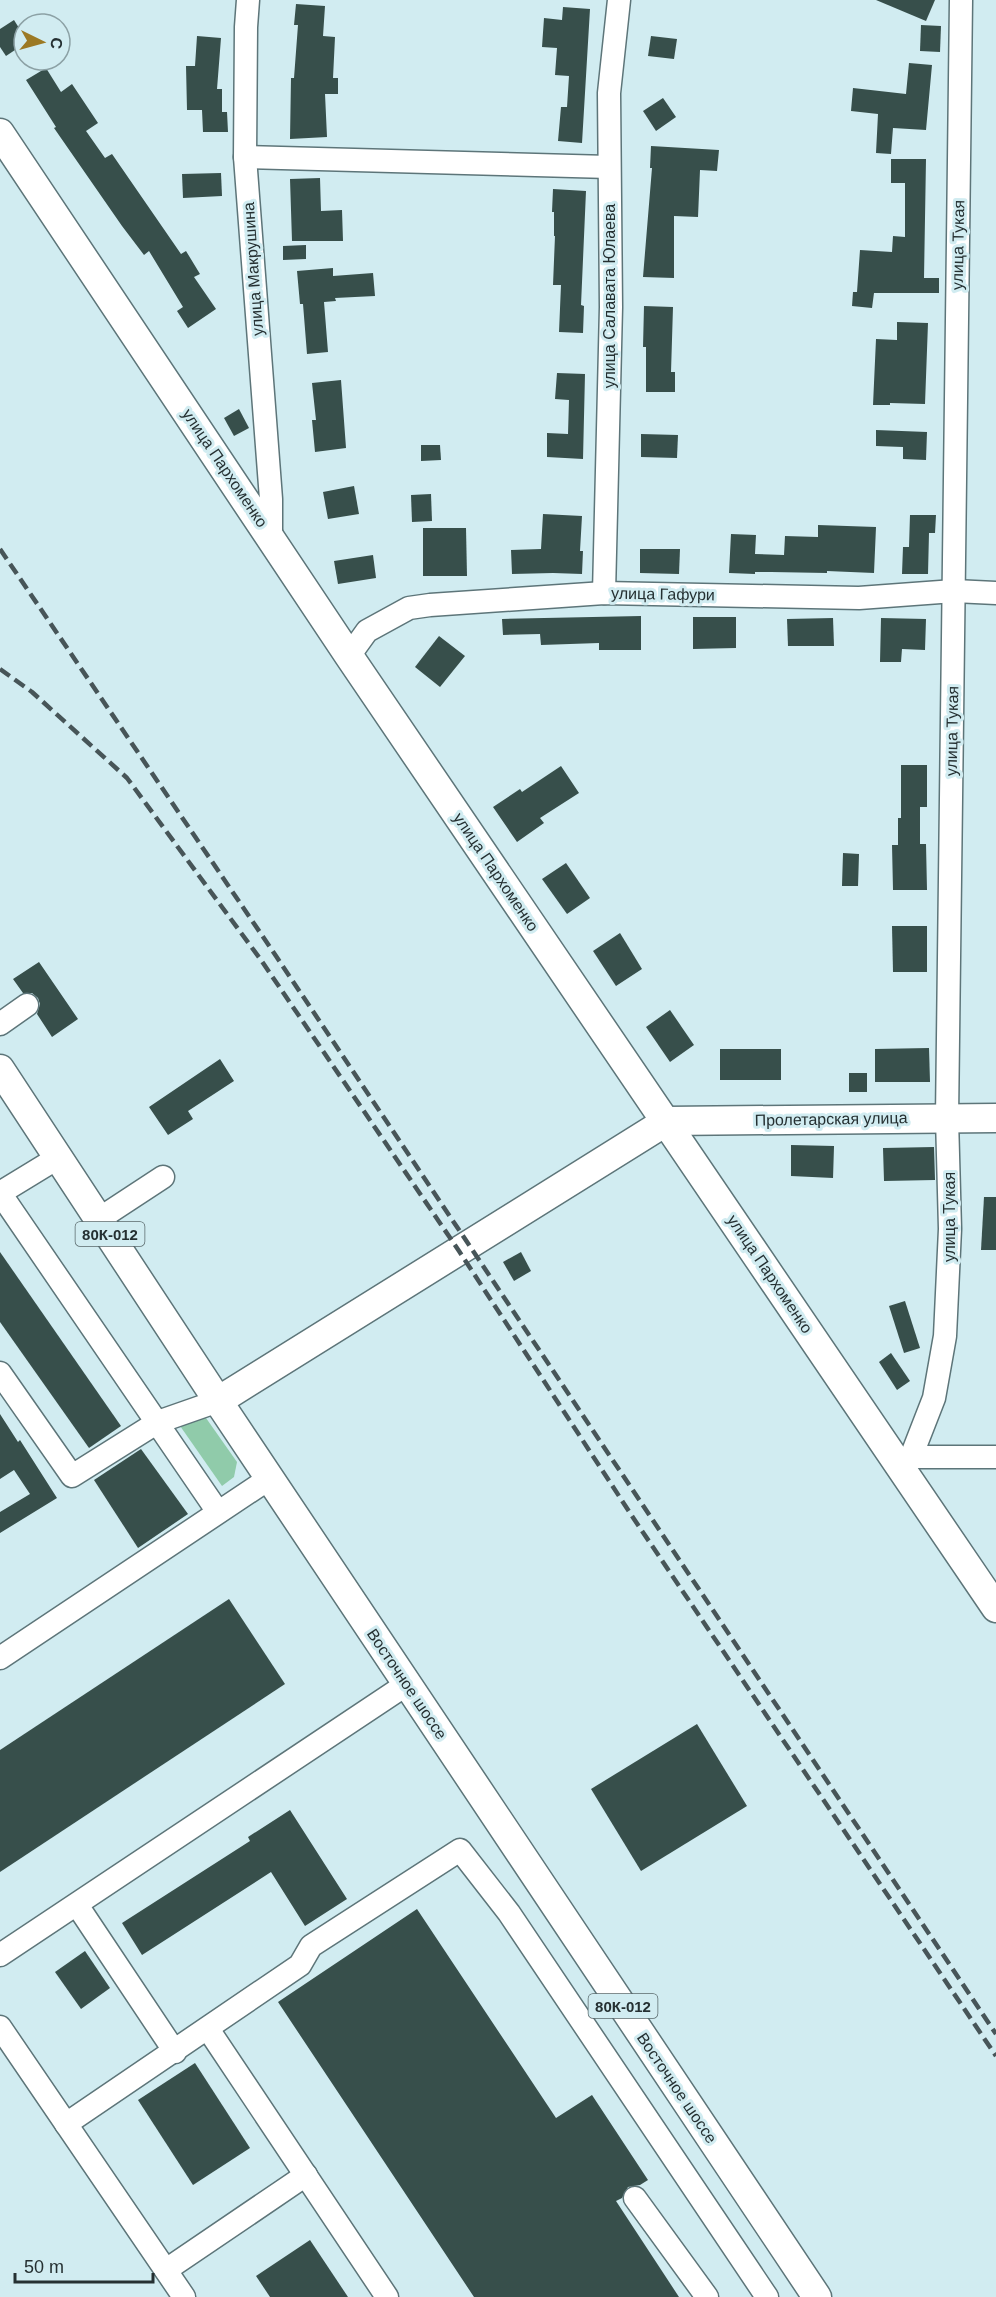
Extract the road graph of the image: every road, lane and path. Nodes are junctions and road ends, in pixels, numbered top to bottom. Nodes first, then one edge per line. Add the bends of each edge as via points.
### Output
1 (248, 0) edge
2 (619, 0) edge
3 (961, 0) edge
4 (0, 133) edge
5 (244, 157) junction
6 (609, 167) junction
7 (271, 537) junction
8 (954, 591) junction
9 (604, 593) junction
10 (996, 593) edge
11 (349, 656) junction
12 (27, 1005) dead end
13 (0, 1024) edge
14 (0, 1069) edge
15 (947, 1118) junction
16 (996, 1118) edge
17 (667, 1121) junction
18 (59, 1157) junction
19 (163, 1177) dead end
20 (0, 1193) edge
21 (99, 1219) junction
22 (0, 1373) edge
23 (218, 1401) junction
24 (158, 1422) junction
25 (996, 1456) edge
26 (904, 1460) junction
27 (270, 1478) junction
28 (218, 1512) junction
29 (996, 1608) edge
30 (0, 1658) edge
31 (407, 1684) junction
32 (77, 1905) junction
33 (0, 1955) edge
34 (0, 2026) edge
35 (208, 2029) junction
36 (175, 2052) junction
37 (66, 2124) junction
38 (306, 2175) junction
39 (635, 2198) dead end
40 (166, 2270) junction
41 (182, 2296) edge
42 (387, 2297) edge
43 (708, 2297) edge
44 (767, 2297) edge
45 (817, 2297) edge

1 - 5 street, улица Макрушина
2 - 6 street, улица Салавата Юлаева via 609,93
3 - 8 street, улица Тукая
4 - 7 main road, улица Пархоменко
5 - 6 street
5 - 7 street, улица Макрушина
6 - 9 street, улица Салавата Юлаева via 611,307
7 - 11 main road, улица Пархоменко
8 - 9 street, улица Гафури via 859,598
8 - 10 street, улица Гафури
8 - 15 street, улица Тукая
9 - 11 street, улица Гафури via 409,608 367,631
11 - 17 main road, улица Пархоменко
12 - 13 street
14 - 18 main road, Восточное шоссе / 80К-012
15 - 16 main road, Пролетарская улица
15 - 17 main road, Пролетарская улица
15 - 26 street, улица Тукая via 950,1229 945,1336 934,1398
17 - 23 main road
17 - 26 main road, улица Пархоменко
18 - 20 street
18 - 21 main road, Восточное шоссе / 80К-012
19 - 21 street
20 - 24 street
21 - 23 main road, Восточное шоссе / 80К-012
22 - 24 street via 72,1476
23 - 24 street
23 - 27 main road, Восточное шоссе / 80К-012
24 - 28 street
25 - 26 street
26 - 29 main road, улица Пархоменко
27 - 28 street
27 - 31 main road, Восточное шоссе / 80К-012
28 - 30 street
31 - 32 street
31 - 45 main road, Восточное шоссе / 80К-012
32 - 33 street
32 - 36 street
34 - 37 street
35 - 36 street
35 - 38 street
35 - 44 street via 300,1965 311,1946 460,1850 510,1913
36 - 37 street
37 - 40 street
38 - 40 street
38 - 42 street
39 - 43 street
40 - 41 street

